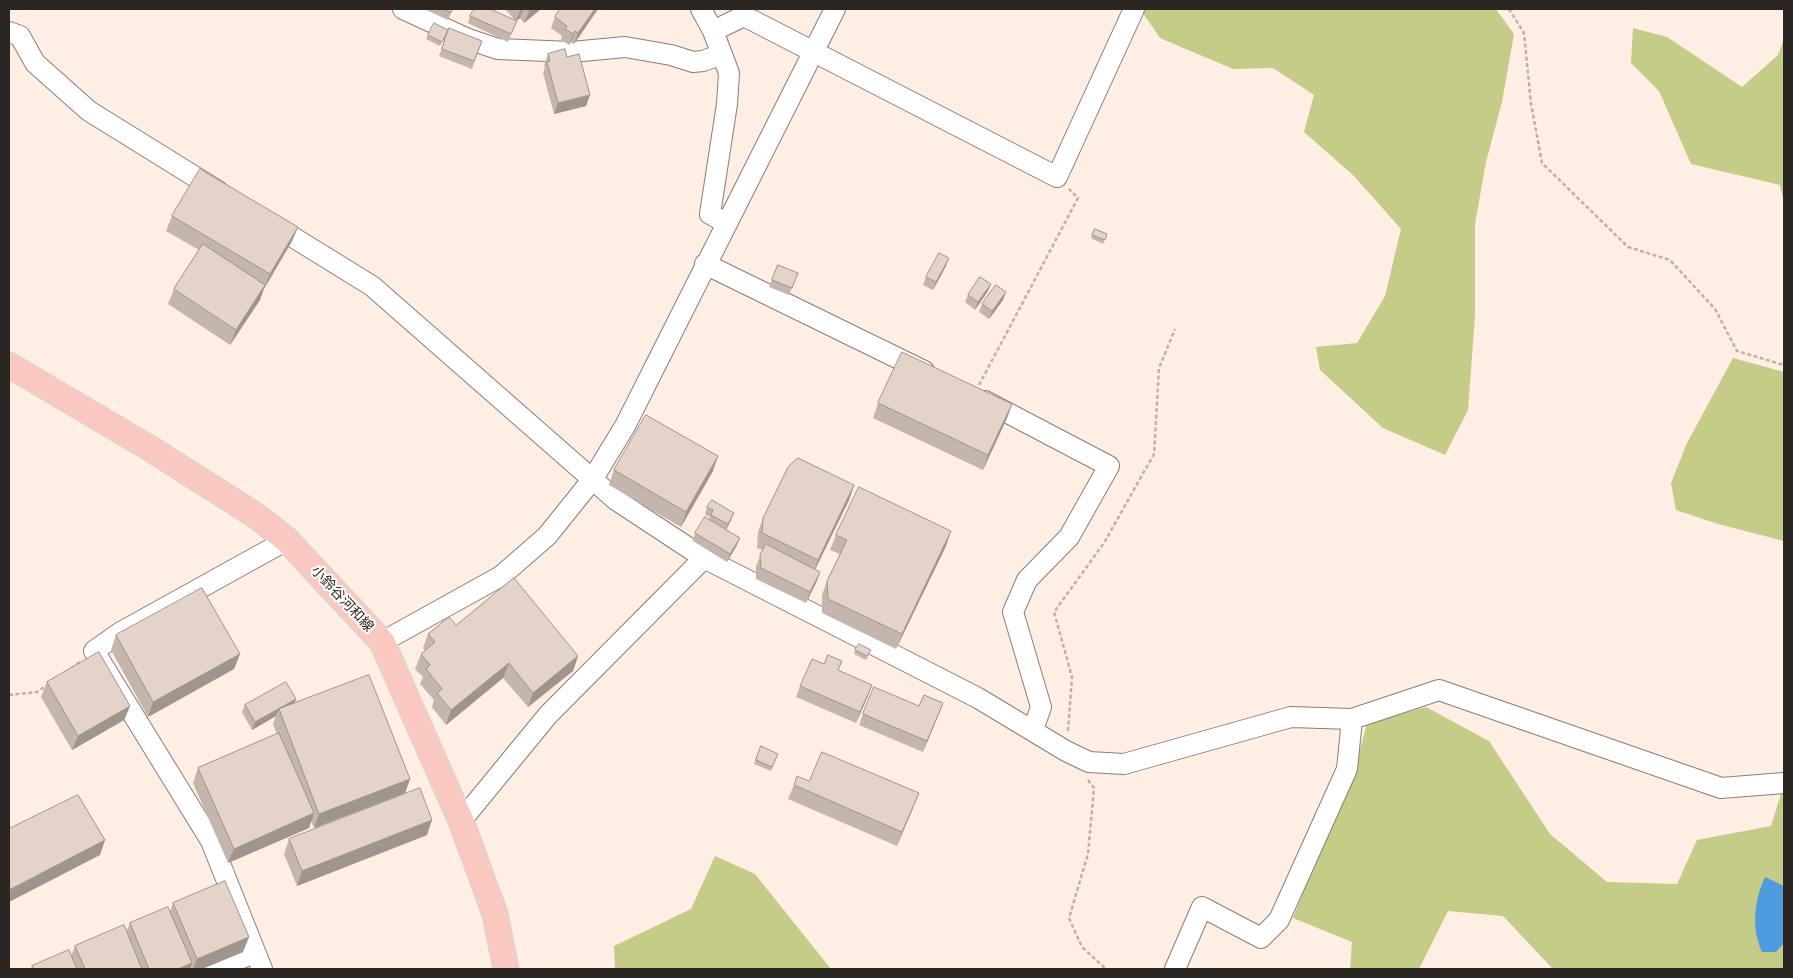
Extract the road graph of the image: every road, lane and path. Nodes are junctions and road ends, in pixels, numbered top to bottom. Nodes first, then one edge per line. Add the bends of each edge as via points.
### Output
1 (403, 9) edge
2 (701, 9) edge
3 (835, 9) edge
4 (1134, 9) edge
5 (1509, 9) edge
6 (713, 31) junction
7 (9, 32) edge
8 (813, 53) junction
9 (722, 54) junction
10 (1057, 177) junction
11 (231, 198) edge
12 (256, 214) edge
13 (726, 222) junction
14 (705, 264) junction
15 (1175, 330) dead end
16 (9, 365) edge
17 (1784, 365) edge
18 (938, 378) edge
19 (969, 393) joint
20 (592, 480) junction
21 (287, 540) junction
22 (704, 558) junction
23 (382, 642) junction
24 (94, 651) junction
25 (62, 675) edge
26 (53, 681) edge
27 (9, 695) edge
28 (1352, 719) junction
29 (1033, 730) junction
30 (1066, 751) junction
31 (1784, 783) edge
32 (461, 821) junction
33 (258, 961) edge
34 (215, 969) edge
35 (506, 969) edge
36 (1106, 969) edge
37 (1175, 969) edge

1 - 9 street via 498,49 572,52 624,47 693,62
2 - 6 street
3 - 8 street
4 - 10 street
5 - 17 path via 1524,33 1530,104 1542,163 1628,247 1670,260 1715,309 1736,351
6 - 8 street via 744,16
6 - 9 street
7 - 11 street via 20,36 35,63 89,111
8 - 10 street
8 - 13 street
9 - 13 street via 729,73 727,104 710,214
10 - 19 path via 1078,198
12 - 20 street via 372,286
13 - 14 street
14 - 18 street
14 - 20 street via 625,426
15 - 30 path via 1159,368 1154,454 1104,543 1054,612 1072,677
16 - 21 main road, 小鈴谷河和線 via 159,454 255,515
19 - 29 street via 1109,466 1069,537 1027,580 1014,612 1041,706
20 - 22 street via 616,500
20 - 23 street via 547,536 501,576
21 - 23 main road, 小鈴谷河和線
21 - 24 street via 121,632
22 - 29 street via 978,698
22 - 32 street via 548,715
23 - 32 main road, 小鈴谷河和線
24 - 25 path
24 - 33 street via 211,841
26 - 27 path via 37,692
28 - 30 street via 1291,717 1124,764 1089,762
28 - 31 street via 1439,690 1721,788
28 - 37 street via 1347,769 1279,920 1261,938 1202,907
29 - 30 street
30 - 36 path via 1094,788 1088,854 1069,918 1082,947
32 - 35 main road, 小鈴谷河和線 via 495,914
33 - 34 street

